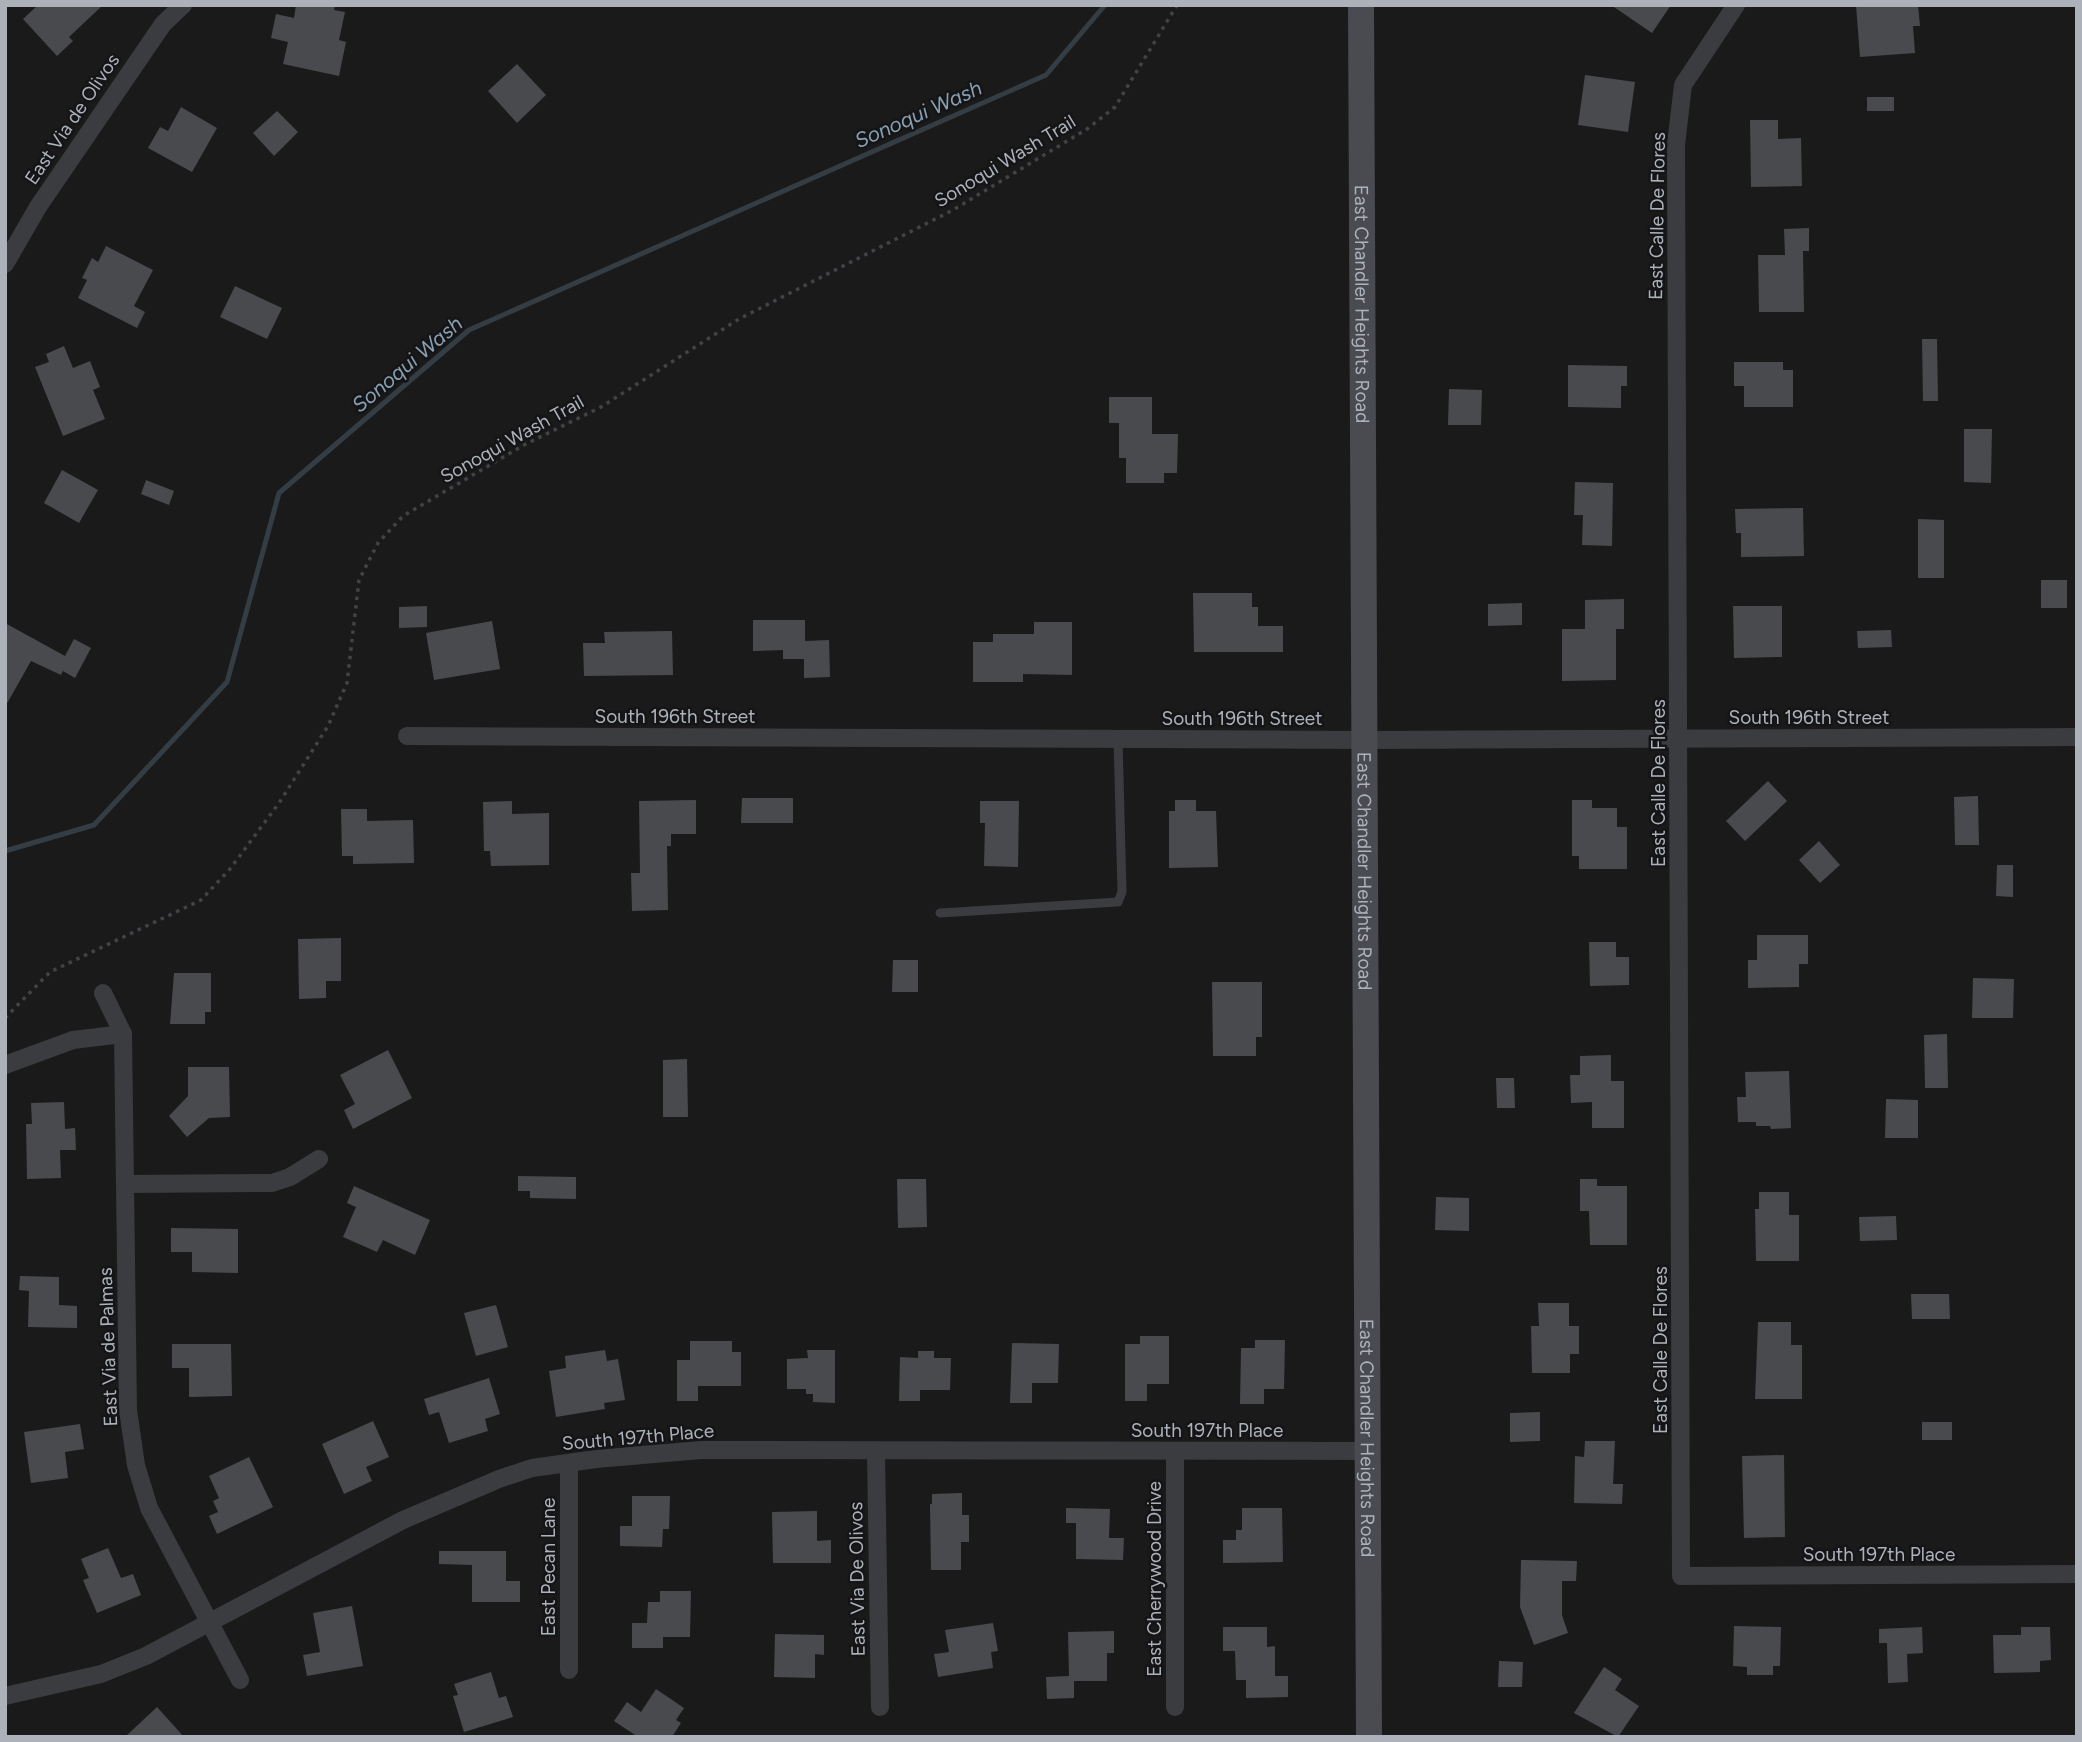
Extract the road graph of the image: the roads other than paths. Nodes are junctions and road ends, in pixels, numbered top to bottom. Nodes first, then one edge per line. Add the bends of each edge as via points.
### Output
1 (183, 5) edge
2 (1362, 5) edge
3 (1736, 5) edge
4 (5, 264) edge
5 (407, 736) dead end
6 (2077, 737) edge
7 (1118, 738) junction
8 (1679, 738) junction
9 (1366, 740) junction
10 (940, 913) dead end
11 (103, 993) dead end
12 (123, 1034) junction
13 (5, 1065) edge
14 (319, 1159) dead end
15 (126, 1184) junction
16 (876, 1451) junction
17 (1175, 1451) junction
18 (1368, 1451) junction
19 (569, 1463) junction
20 (2077, 1574) edge
21 (1681, 1576) joint
22 (210, 1625) junction
23 (569, 1671) dead end
24 (240, 1679) dead end
25 (5, 1696) edge
26 (880, 1707) dead end
27 (1175, 1707) dead end
28 (1369, 1737) edge

1 - 4 street, East Via de Olivos via 163,23 38,207
2 - 9 main road, East Chandler Heights Road
3 - 8 street, East Calle De Flores via 1683,85 1676,145
5 - 7 street, South 196th Street
6 - 8 street, South 196th Street
7 - 9 street, South 196th Street
7 - 10 lane via 1122,892 1118,902
8 - 9 street, South 196th Street
8 - 21 street, East Calle De Flores
9 - 18 main road, East Chandler Heights Road
11 - 12 street, East Via de Palmas
12 - 13 street via 73,1040
12 - 15 street, East Via de Palmas
14 - 15 street via 272,1182
15 - 22 street, East Via de Palmas via 128,1410 136,1465 149,1508
16 - 17 street, South 197th Place
16 - 19 street, South 197th Place via 701,1450
16 - 26 street, East Via De Olivos
17 - 18 street, South 197th Place
17 - 27 street, East Cherrywood Drive
18 - 28 main road, East Chandler Heights Road
19 - 22 street, South 197th Place via 532,1468 451,1497
19 - 23 street, East Pecan Lane
20 - 21 street, South 197th Place
22 - 24 street, East Via de Palmas
22 - 25 street, South 197th Place via 101,1674

